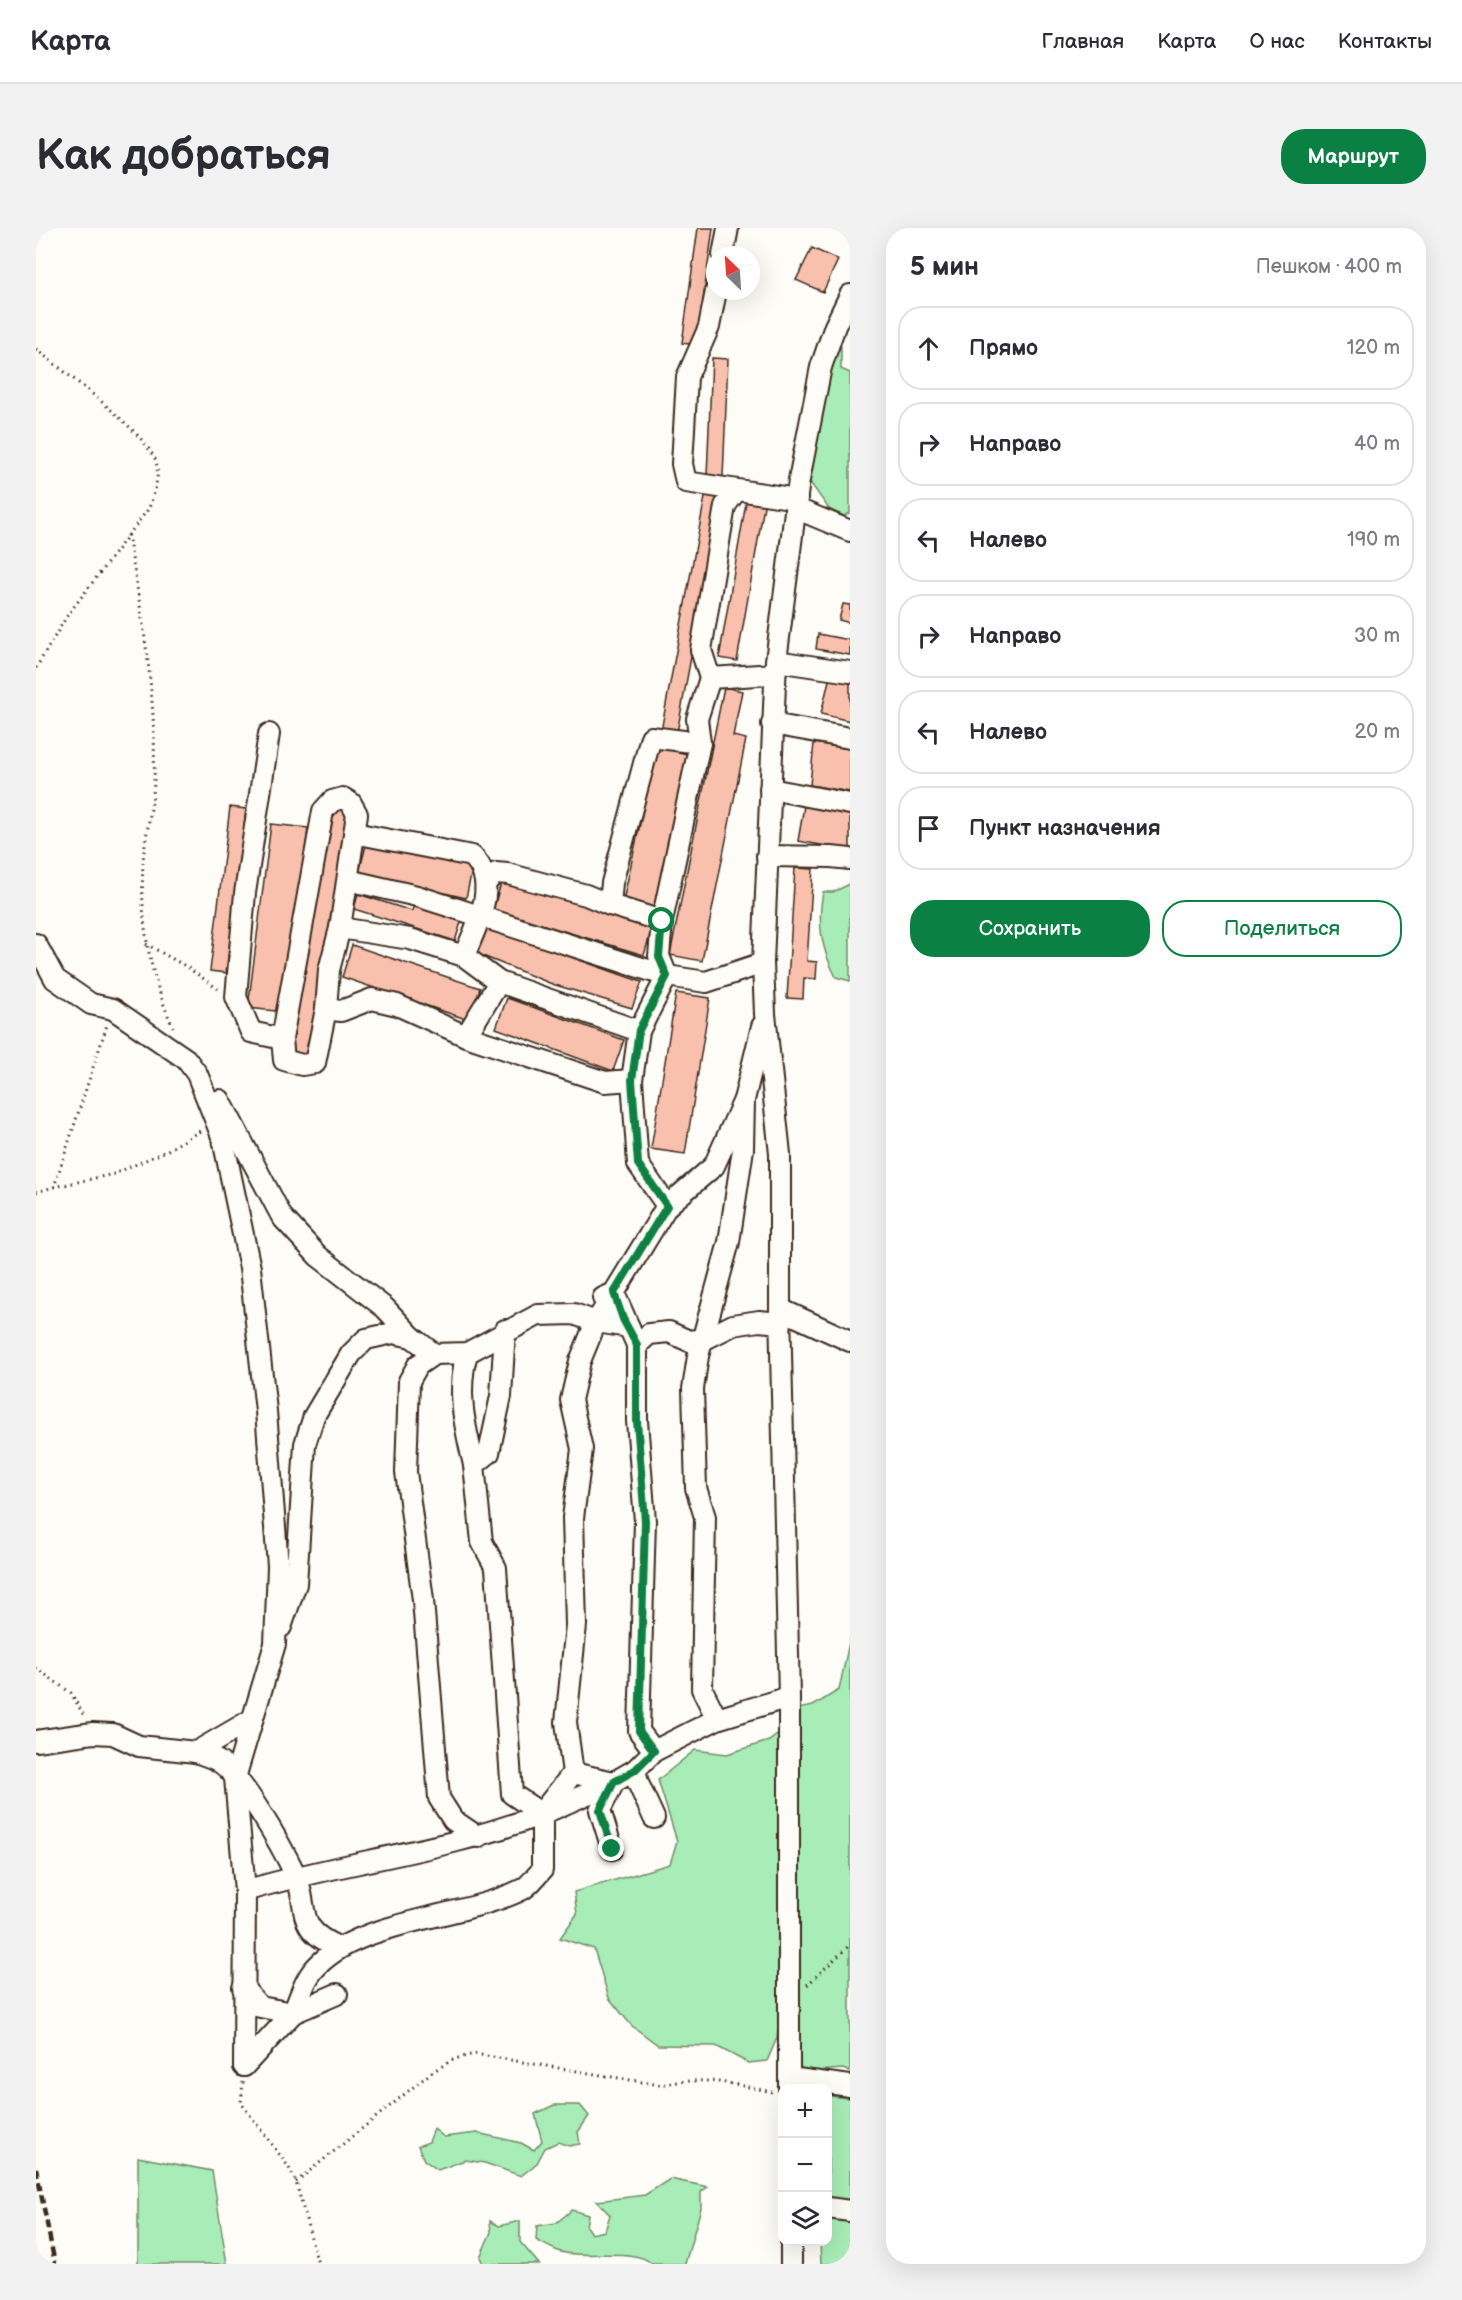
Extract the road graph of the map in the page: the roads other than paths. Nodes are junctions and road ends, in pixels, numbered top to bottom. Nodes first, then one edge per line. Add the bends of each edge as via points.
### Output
1 (728, 228) edge
2 (725, 246) edge
3 (850, 295) edge
4 (714, 300) edge
5 (736, 491) junction
6 (796, 503) junction
7 (850, 531) edge
8 (776, 667) junction
9 (850, 672) edge
10 (710, 678) junction
11 (772, 724) junction
12 (269, 734) dead end
13 (850, 738) edge
14 (700, 743) junction
15 (770, 789) junction
16 (850, 804) edge
17 (354, 833) junction
18 (767, 856) junction
19 (850, 859) edge
20 (348, 880) junction
21 (486, 882) junction
22 (610, 905) junction
23 (480, 916) junction
24 (662, 921) junction
25 (340, 928) junction
26 (36, 944) edge
27 (464, 956) junction
28 (763, 963) junction
29 (667, 976) junction
30 (499, 982) junction
31 (326, 1009) junction
32 (765, 1014) junction
33 (639, 1030) junction
34 (466, 1036) junction
35 (282, 1039) junction
36 (197, 1074) junction
37 (632, 1080) junction
38 (744, 1100) junction
39 (667, 1206) junction
40 (614, 1293) junction
41 (574, 1314) junction
42 (781, 1316) junction
43 (596, 1322) junction
44 (505, 1330) junction
45 (633, 1336) junction
46 (412, 1337) junction
47 (705, 1339) junction
48 (850, 1341) edge
49 (466, 1353) junction
50 (434, 1354) junction
51 (474, 1465) junction
52 (275, 1644) junction
53 (789, 1697) junction
54 (717, 1719) junction
55 (251, 1720) junction
56 (36, 1742) edge
57 (654, 1751) junction
58 (196, 1752) junction
59 (635, 1770) junction
60 (573, 1773) junction
61 (235, 1778) junction
62 (614, 1782) junction
63 (542, 1814) junction
64 (654, 1818) dead end
65 (478, 1838) junction
66 (612, 1849) dead end
67 (296, 1876) junction
68 (245, 1891) junction
69 (338, 1947) junction
70 (243, 1988) junction
71 (337, 1994) dead end
72 (293, 2013) junction
73 (787, 2084) edge
74 (832, 2086) edge
75 (850, 2086) edge
76 (832, 2209) edge
77 (850, 2211) edge
78 (791, 2246) edge
79 (791, 2264) edge

1 - 2 street
3 - 6 street via 821,367
4 - 5 street via 709,327 687,376 682,464 686,482
5 - 6 street
5 - 10 street via 725,506 702,650
6 - 7 street
6 - 8 street
8 - 9 street
8 - 10 street
8 - 11 street
10 - 14 street via 697,719
11 - 13 street
11 - 15 street
12 - 35 street via 244,893 236,998 251,1032
14 - 22 street via 651,737 612,883
14 - 24 street
15 - 16 street
15 - 18 street
17 - 20 street
17 - 21 street via 472,856 480,864
17 - 35 street via 357,814 351,803 343,798 332,801 323,811 318,833
18 - 19 street
18 - 28 street
20 - 23 street
20 - 25 street
21 - 22 street via 496,873 508,874
21 - 23 street
22 - 24 street
23 - 27 street
23 - 29 street
24 - 29 street via 659,957
25 - 27 street via 410,939
25 - 31 street via 329,970
26 - 36 street via 55,979 91,1004 113,1009 186,1059
27 - 30 street
28 - 29 street via 706,982
28 - 32 street
29 - 33 street
30 - 33 street
30 - 34 street
31 - 34 street via 341,1011 372,999 398,1005
31 - 35 street via 315,1063 302,1065 284,1060
32 - 38 street
32 - 42 street via 780,1154
33 - 37 street
34 - 37 street via 606,1082
36 - 46 street via 220,1101 282,1217 318,1256 385,1308
36 - 52 street via 223,1139 250,1268 278,1566
37 - 39 street via 638,1164
38 - 39 street via 714,1166
38 - 47 street via 742,1149 729,1242
39 - 40 street
40 - 41 street
40 - 43 street
40 - 45 street
41 - 43 street
41 - 44 street via 538,1315
42 - 47 street via 733,1325
42 - 48 street
42 - 53 street
43 - 45 street
43 - 60 street via 580,1360 571,1400 582,1449 573,1518 576,1625 566,1722
44 - 49 street
44 - 51 street via 501,1396 489,1453
45 - 47 street via 669,1332 689,1341
45 - 57 street via 645,1521 639,1731
46 - 50 street
46 - 52 street via 393,1333 366,1339 351,1354 314,1416 305,1444 296,1584
47 - 54 street via 693,1389 696,1488 705,1517 702,1689
49 - 50 street
49 - 51 street via 460,1376 464,1422
50 - 65 street via 418,1365 410,1381 406,1472 423,1600 439,1798 453,1820
51 - 63 street via 482,1542 496,1568 512,1794
52 - 55 street
53 - 54 street
53 - 73 street
54 - 57 street
55 - 58 street
55 - 61 street
56 - 58 street via 93,1732 113,1734 139,1746
57 - 59 street
58 - 61 street via 219,1761
59 - 62 street
59 - 64 street
60 - 62 street
60 - 63 street
61 - 67 street
61 - 68 street
62 - 63 street
62 - 66 street via 600,1810
63 - 65 street
63 - 69 street via 542,1870 525,1888
65 - 67 street
67 - 68 street
67 - 69 street via 305,1922 322,1940
68 - 70 street
69 - 72 street via 311,1972
70 - 72 street via 260,2007
70 - 72 street via 244,2066
71 - 72 street
74 - 75 street
76 - 77 street
78 - 79 street

